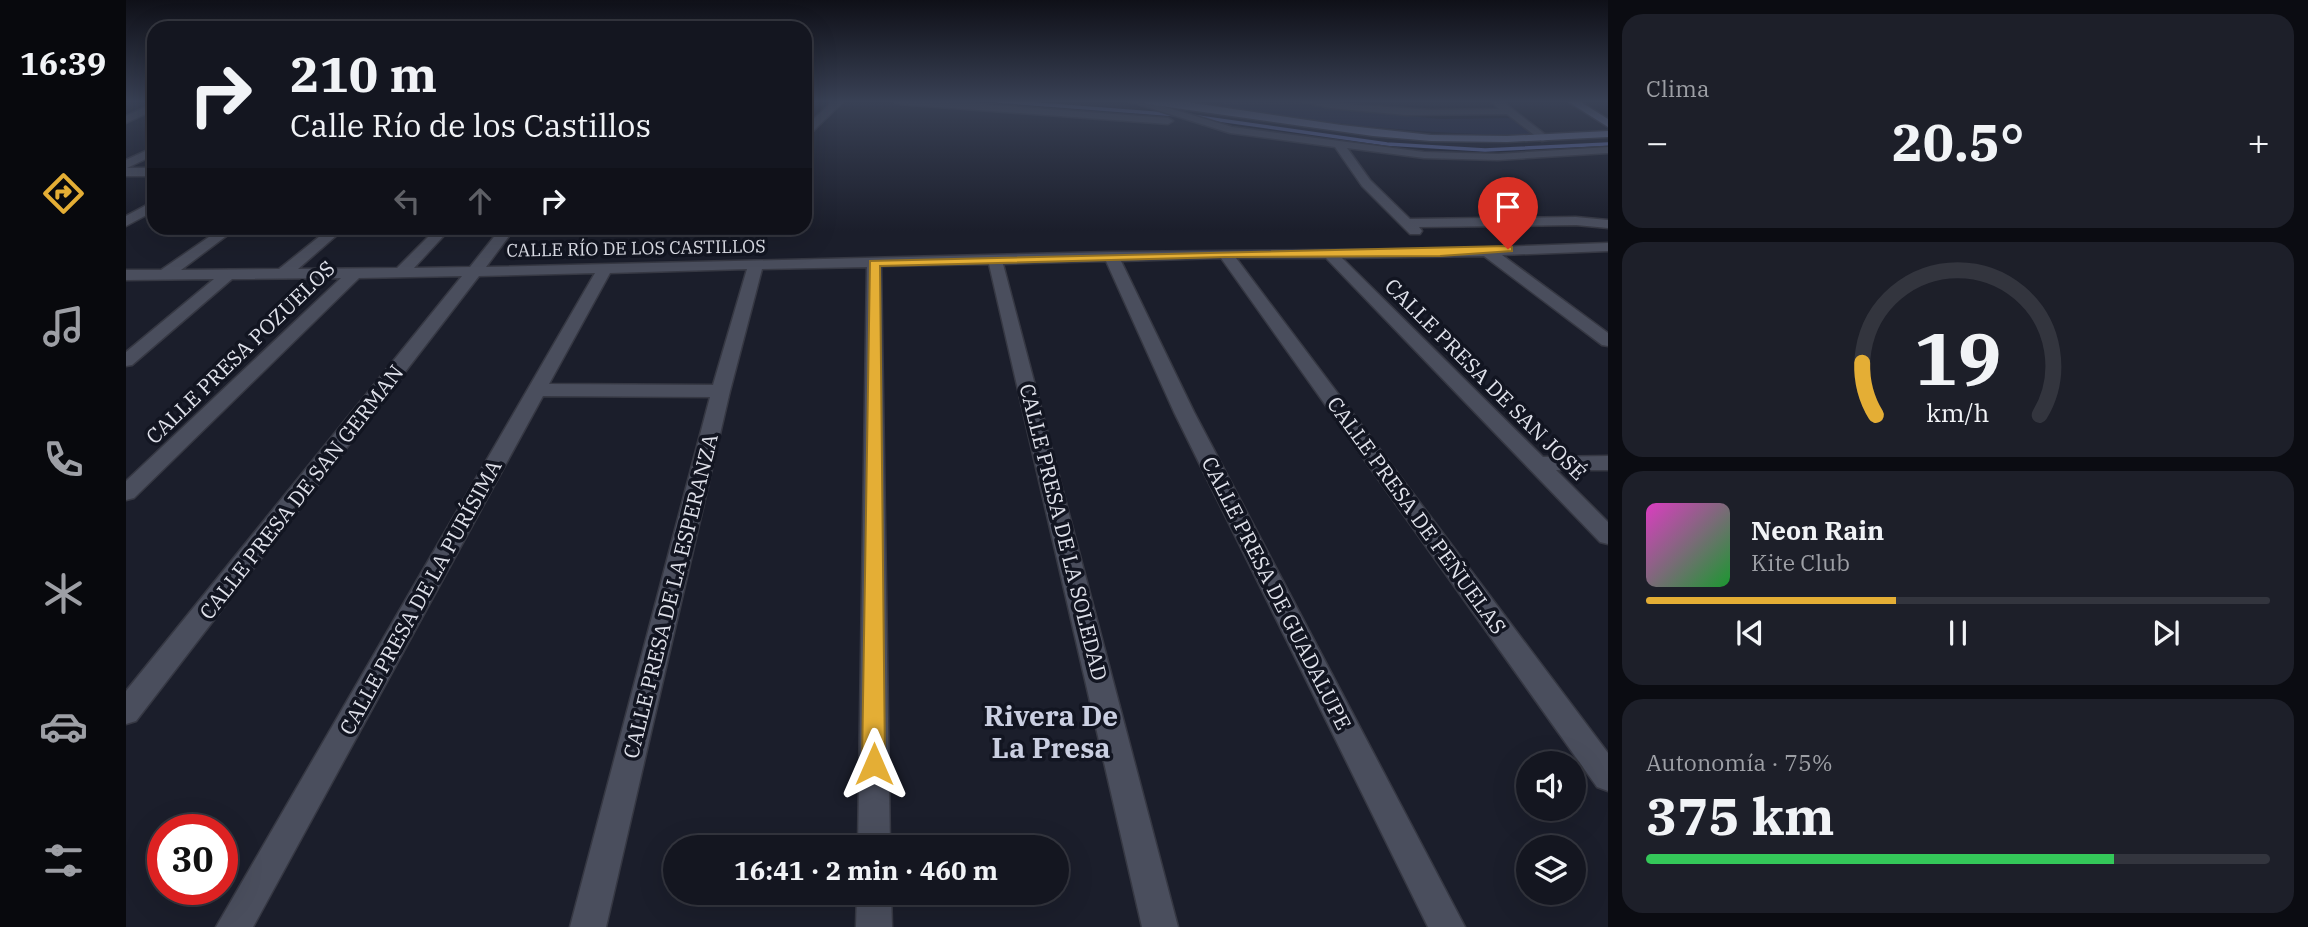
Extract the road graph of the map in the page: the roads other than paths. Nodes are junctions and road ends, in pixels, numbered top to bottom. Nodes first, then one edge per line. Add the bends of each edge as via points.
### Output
1 (1334, 144) edge
2 (1339, 145) junction
3 (1608, 150) edge
4 (147, 154) edge
5 (126, 165) edge
6 (126, 172) edge
7 (147, 172) edge
8 (147, 209) edge
9 (126, 222) edge
10 (1606, 222) edge
11 (1405, 223) junction
12 (220, 235) edge
13 (330, 235) edge
14 (437, 235) edge
15 (502, 235) edge
16 (1608, 247) edge
17 (1487, 251) junction
18 (1440, 253) junction
19 (1225, 254) junction
20 (1331, 255) junction
21 (1111, 257) junction
22 (995, 261) junction
23 (874, 263) junction
24 (756, 265) junction
25 (605, 268) junction
26 (474, 271) junction
27 (230, 273) junction
28 (284, 273) junction
29 (355, 273) junction
30 (401, 273) junction
31 (166, 274) junction
32 (126, 275) edge
33 (1608, 341) edge
34 (126, 361) edge
35 (537, 390) junction
36 (721, 390) junction
37 (1608, 463) edge
38 (1538, 464) junction
39 (126, 494) edge
40 (1608, 536) edge
41 (126, 712) edge
42 (1608, 777) edge
43 (874, 835) edge
44 (874, 905) edge
45 (234, 927) edge
46 (588, 927) edge
47 (874, 927) edge
48 (1160, 927) edge
49 (1447, 927) edge

1 - 2 street
2 - 3 street via 1454,157
2 - 11 street via 1366,183
4 - 5 street
6 - 7 street
8 - 9 street
10 - 11 street
11 - 18 street
12 - 31 street
13 - 28 street
14 - 30 street
15 - 26 street, CALLE PRESA DE SAN GERMAN
16 - 17 street, CALLE RÍO DE LOS CASTILLOS
17 - 18 street, CALLE RÍO DE LOS CASTILLOS
17 - 33 street
18 - 20 street, CALLE RÍO DE LOS CASTILLOS
19 - 20 street, CALLE RÍO DE LOS CASTILLOS
19 - 21 street, CALLE RÍO DE LOS CASTILLOS
19 - 42 street, CALLE PRESA DE PEÑUELAS
20 - 38 street, CALLE PRESA DE SAN JOSÉ
21 - 22 street, CALLE RÍO DE LOS CASTILLOS
21 - 49 street, CALLE PRESA DE GUADALUPE via 1184,412
22 - 23 street, CALLE RÍO DE LOS CASTILLOS
22 - 48 street, CALLE PRESA DE LA SOLEDAD
23 - 24 street, CALLE RÍO DE LOS CASTILLOS
23 - 43 street
24 - 25 street, CALLE RÍO DE LOS CASTILLOS
24 - 36 street, CALLE PRESA DE LA ESPERANZA
25 - 26 street, CALLE RÍO DE LOS CASTILLOS
25 - 35 street, CALLE PRESA DE LA PURÍSIMA
26 - 30 street, CALLE RÍO DE LOS CASTILLOS
26 - 41 street, CALLE PRESA DE SAN GERMAN
27 - 28 street, CALLE RÍO DE LOS CASTILLOS
27 - 31 street, CALLE RÍO DE LOS CASTILLOS
27 - 34 street
28 - 29 street, CALLE RÍO DE LOS CASTILLOS
29 - 30 street, CALLE RÍO DE LOS CASTILLOS
29 - 39 street, CALLE PRESA POZUELOS
31 - 32 street, CALLE RÍO DE LOS CASTILLOS
35 - 36 street
35 - 45 street, CALLE PRESA DE LA PURÍSIMA
36 - 46 street, CALLE PRESA DE LA ESPERANZA
37 - 38 street
38 - 40 street, CALLE PRESA DE SAN JOSÉ
44 - 47 street

